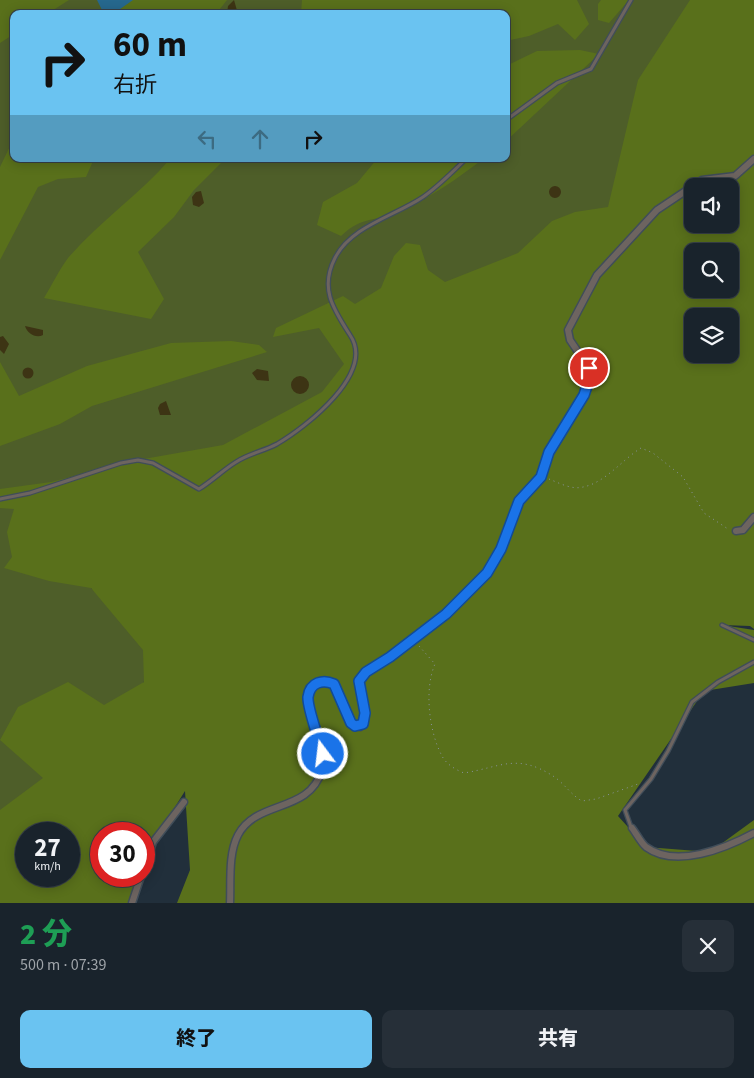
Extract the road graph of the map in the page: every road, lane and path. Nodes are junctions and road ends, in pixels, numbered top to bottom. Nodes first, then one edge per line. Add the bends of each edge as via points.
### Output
1 (631, 0) edge
2 (510, 117) edge
3 (754, 159) edge
4 (463, 162) edge
5 (541, 477) junction
6 (0, 499) edge
7 (754, 517) edge
8 (736, 532) joint
9 (722, 625) dead end
10 (414, 640) junction
11 (754, 640) edge
12 (754, 662) edge
13 (651, 779) junction
14 (184, 802) dead end
15 (632, 828) joint
16 (754, 833) edge
17 (155, 841) edge
18 (137, 887) edge
19 (132, 903) edge
20 (230, 903) edge

1 - 2 lane via 591,69 557,83
3 - 5 street via 735,176 702,180 657,210 597,275 568,330 570,340 589,368 589,380 584,395 549,452
4 - 6 lane via 425,195 354,236 339,250 329,274 329,294 334,311 353,338 356,348 354,365 340,391 277,444 236,462 199,490 153,463 138,460
5 - 8 path via 582,488 596,482 642,448 683,477 704,513
5 - 10 street via 519,501 501,549 487,573 459,603
7 - 8 street via 743,530
9 - 11 lane
10 - 13 path via 435,664 427,694 430,716 442,758 459,771 464,773 515,762 525,763 552,775 582,800 596,799
10 - 20 street via 366,672 359,681 365,713 360,727 351,723 334,684 318,682 312,687 308,698 323,754 317,782 299,799 260,813 247,823 233,852
12 - 13 lane via 718,682 692,702
13 - 15 lane via 625,810
14 - 17 street
15 - 16 street via 646,847 667,855 689,856 710,852
18 - 19 street

